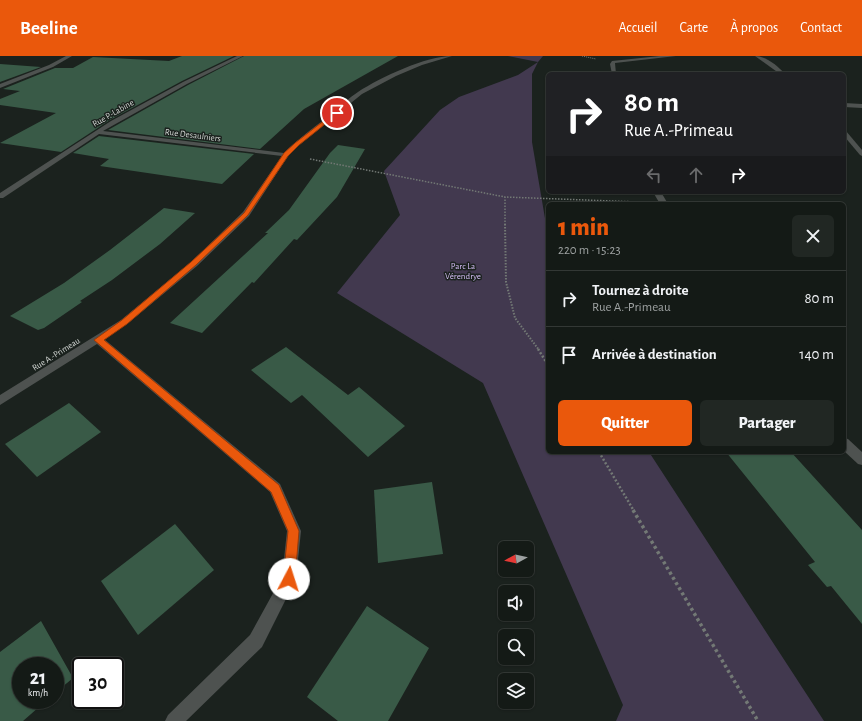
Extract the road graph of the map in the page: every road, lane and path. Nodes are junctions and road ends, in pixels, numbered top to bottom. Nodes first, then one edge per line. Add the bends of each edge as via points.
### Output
1 (70, 56) edge
2 (241, 56) edge
3 (450, 56) edge
4 (674, 56) edge
5 (756, 56) edge
6 (614, 72) edge
7 (780, 72) edge
8 (0, 86) edge
9 (846, 105) edge
10 (862, 106) edge
11 (97, 132) junction
12 (846, 134) edge
13 (286, 154) junction
14 (862, 154) edge
15 (0, 196) edge
16 (506, 197) junction
17 (638, 202) edge
18 (98, 340) junction
19 (546, 362) edge
20 (0, 401) edge
21 (846, 445) edge
22 (600, 454) edge
23 (862, 460) edge
24 (174, 721) edge
25 (758, 721) edge

1 - 8 street
2 - 11 street, Rue P.-Labine
3 - 13 street, Rue A.-Primeau via 420,64 372,86
4 - 6 street via 614,62
5 - 7 street
9 - 10 street
11 - 13 street, Rue Desaulniers
11 - 15 street, Rue P.-Labine
12 - 14 street
13 - 16 path
13 - 18 street, Rue A.-Primeau via 246,214 194,264 124,322
16 - 17 path
16 - 19 path via 506,282 515,318
18 - 20 street, Rue A.-Primeau
18 - 24 street via 275,488 294,531 289,579 256,641
21 - 23 street
22 - 25 path

